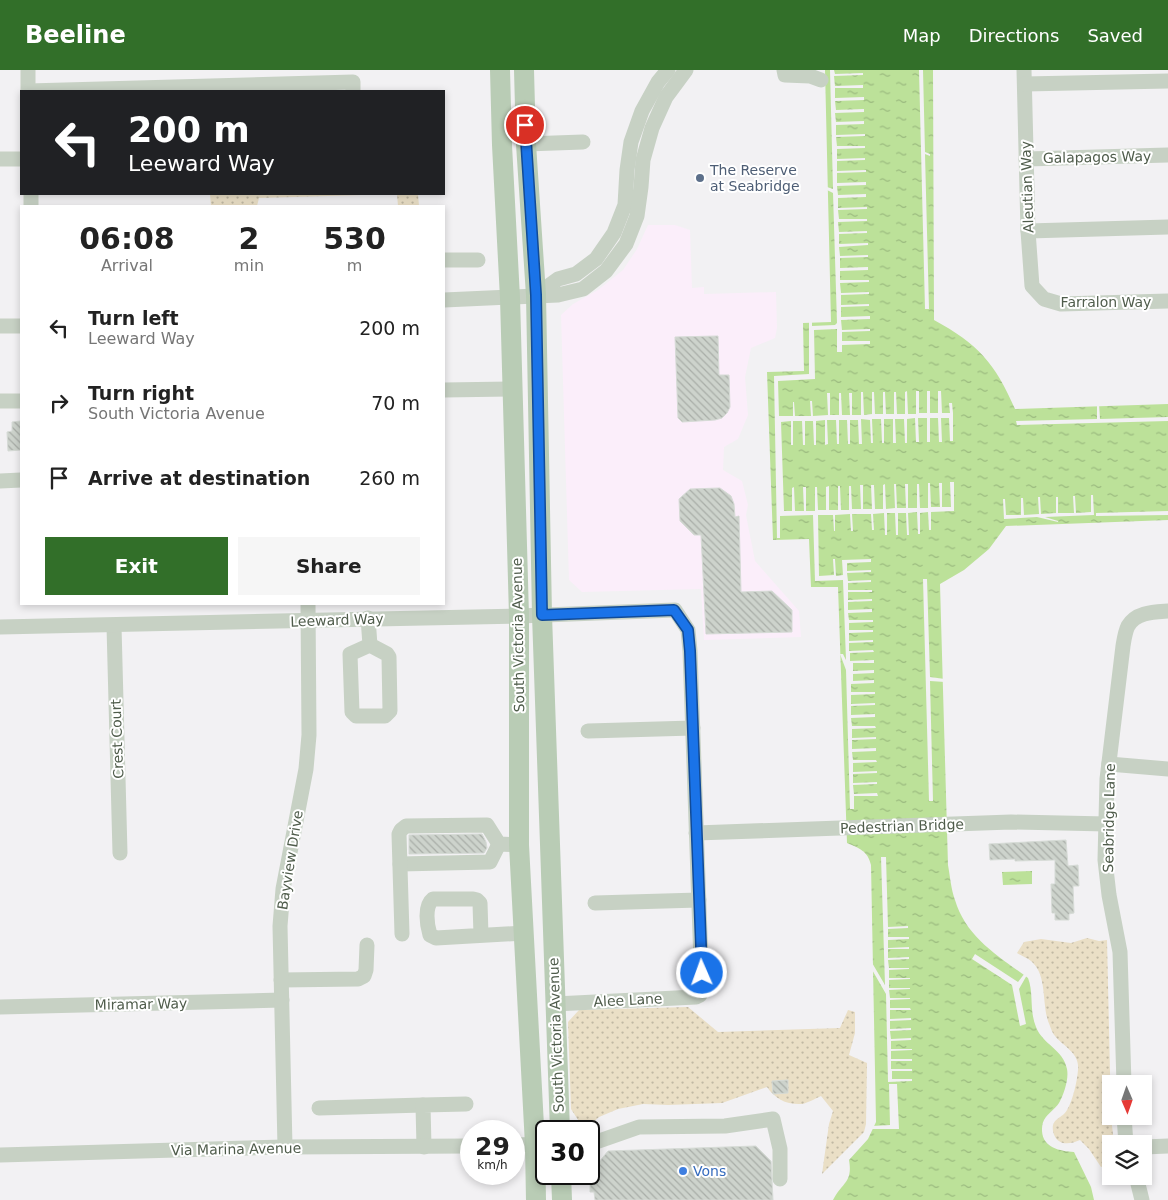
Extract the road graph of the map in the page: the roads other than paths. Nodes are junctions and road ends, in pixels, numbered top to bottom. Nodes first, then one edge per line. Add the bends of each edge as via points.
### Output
1 (28, 70) edge
2 (500, 70) edge
3 (524, 70) edge
4 (668, 70) edge
5 (686, 70) edge
6 (784, 70) edge
7 (1024, 77) edge
8 (821, 80) dead end
9 (1168, 81) edge
10 (319, 87) edge
11 (28, 90) edge
12 (101, 90) edge
13 (353, 90) edge
14 (582, 142) dead end
15 (526, 144) junction
16 (1168, 155) edge
17 (0, 159) edge
18 (20, 159) edge
19 (1026, 159) junction
20 (1168, 227) edge
21 (1028, 231) junction
22 (445, 260) edge
23 (478, 260) dead end
24 (536, 295) junction
25 (510, 298) junction
26 (1044, 299) joint
27 (445, 300) edge
28 (1168, 301) edge
29 (0, 326) edge
30 (20, 326) edge
31 (513, 389) junction
32 (445, 390) edge
33 (0, 401) edge
34 (20, 401) edge
35 (20, 480) edge
36 (0, 481) edge
37 (308, 605) edge
38 (1168, 611) edge
39 (542, 615) junction
40 (519, 616) junction
41 (368, 618) junction
42 (308, 620) junction
43 (114, 626) junction
44 (0, 627) edge
45 (370, 644) junction
46 (693, 728) junction
47 (588, 731) dead end
48 (1109, 764) junction
49 (1168, 769) edge
50 (1107, 824) junction
51 (696, 833) junction
52 (499, 844) junction
53 (519, 845) junction
54 (120, 853) dead end
55 (400, 864) junction
56 (699, 900) junction
57 (596, 903) dead end
58 (524, 933) junction
59 (402, 934) dead end
60 (481, 935) dead end
61 (367, 945) dead end
62 (281, 980) junction
63 (282, 1000) junction
64 (555, 1004) junction
65 (0, 1007) edge
66 (1124, 1075) edge
67 (466, 1104) dead end
68 (423, 1105) junction
69 (319, 1108) dead end
70 (538, 1120) edge
71 (560, 1120) edge
72 (600, 1141) edge
73 (460, 1146) edge
74 (1168, 1146) edge
75 (285, 1147) junction
76 (424, 1147) junction
77 (1152, 1147) edge
78 (0, 1155) edge
79 (780, 1179) dead end
80 (537, 1185) edge
81 (561, 1185) edge
82 (1138, 1185) edge
83 (536, 1200) edge
84 (562, 1200) edge
85 (1142, 1200) edge

1 - 11 street
2 - 25 main road, South Victoria Avenue
3 - 15 main road, South Victoria Avenue
4 - 24 street via 642,111 631,142 625,205 614,232 596,259 576,274 558,279
5 - 24 street via 666,97 652,128 643,160 637,216 626,244 606,271 583,289 558,295
6 - 8 street via 785,75
7 - 9 street
7 - 19 street, Aleutian Way
10 - 12 street
10 - 13 street via 353,82
14 - 15 street
15 - 24 main road, South Victoria Avenue
16 - 19 street, Galapagos Way
17 - 18 street
19 - 21 street, Aleutian Way
20 - 21 street
21 - 26 street, Aleutian Way via 1032,286
22 - 23 street
24 - 25 street
24 - 39 main road, South Victoria Avenue
25 - 27 street
25 - 31 main road, South Victoria Avenue
26 - 28 street, Farralon Way via 1060,304
29 - 30 street
31 - 32 street
31 - 40 main road, South Victoria Avenue
33 - 34 street
35 - 36 street
37 - 42 street, Bayview Drive
38 - 48 street, Seabridge Lane via 1137,617 1128,626
39 - 40 street, Leeward Way
39 - 46 street, Leeward Way via 674,610 688,630
39 - 64 main road, South Victoria Avenue
40 - 41 street, Leeward Way
40 - 53 main road, South Victoria Avenue
41 - 42 street, Leeward Way
41 - 45 street
42 - 43 street, Leeward Way
42 - 62 street, Bayview Drive via 309,735 306,770 283,889
43 - 44 street, Leeward Way
43 - 54 street, Crest Court
45 - 45 street via 350,654 352,712 356,716 385,716 390,711 389,657
46 - 47 street
46 - 51 street
48 - 49 street
48 - 50 street, Seabridge Lane
50 - 51 street, Pedestrian Bridge via 1011,822
50 - 66 street, Seabridge Lane via 1105,860 1120,952
51 - 56 street
52 - 53 street
52 - 55 street via 490,862
52 - 55 street via 487,825 406,826 399,834
53 - 58 main road, South Victoria Avenue
55 - 59 street
56 - 57 street
56 - 64 street, Alee Lane via 700,995
58 - 60 street
58 - 70 main road, South Victoria Avenue
61 - 62 street via 366,970 358,979
62 - 63 street, Bayview Drive
63 - 65 street, Miramar Way
63 - 75 street, Bayview Drive
64 - 71 main road, South Victoria Avenue
67 - 68 street
68 - 69 street
68 - 76 street
72 - 79 street via 639,1127 724,1126 773,1118 780,1149
73 - 76 street, Via Marina Avenue
74 - 77 street
75 - 76 street, Via Marina Avenue
75 - 78 street, Via Marina Avenue
80 - 83 main road, South Victoria Avenue
81 - 84 main road
82 - 85 street

